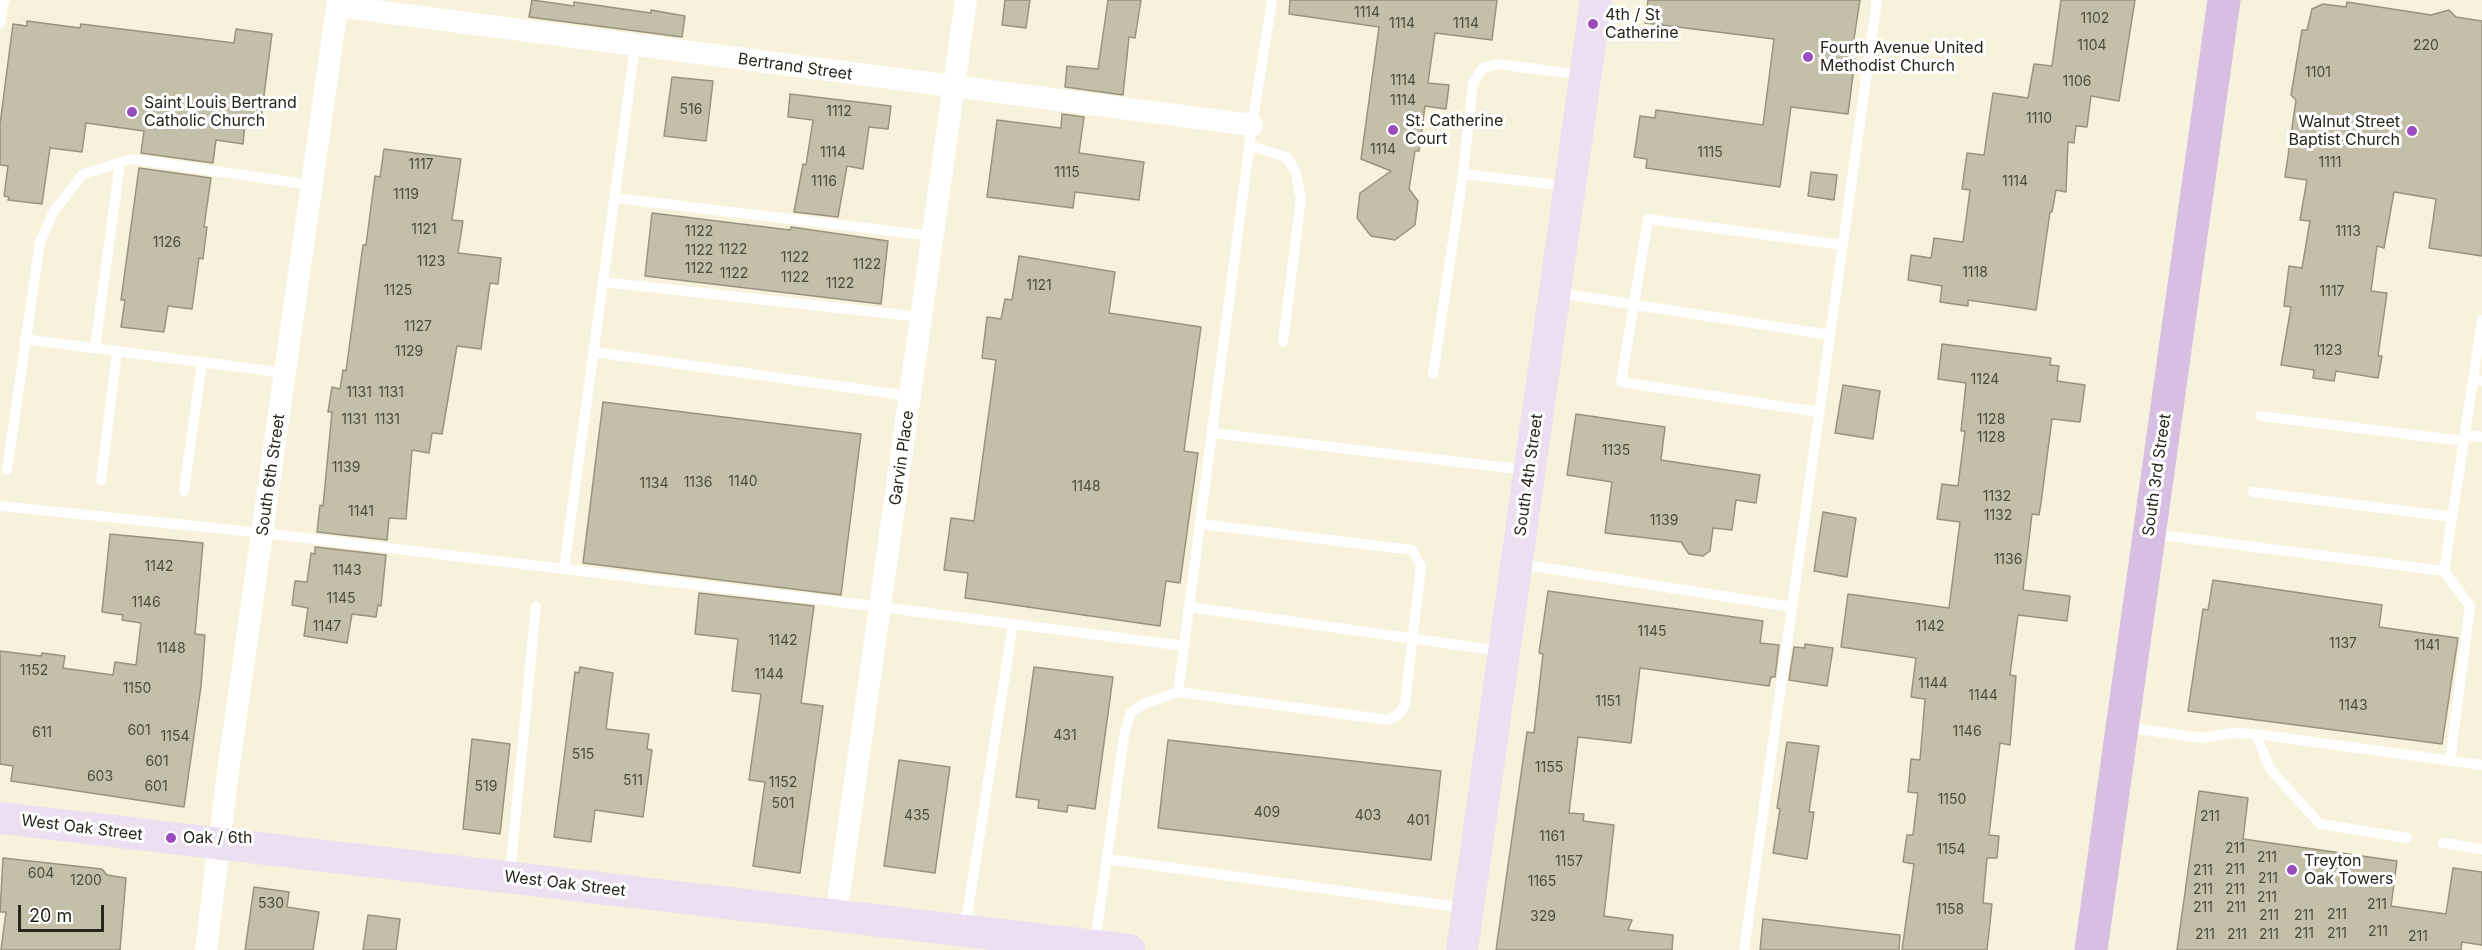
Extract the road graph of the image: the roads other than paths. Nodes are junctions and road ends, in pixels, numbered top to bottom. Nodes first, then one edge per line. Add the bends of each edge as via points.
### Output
1 (4, 0) edge
2 (966, 0) edge
3 (1272, 0) edge
4 (1596, 0) edge
5 (1877, 0) edge
6 (2224, 0) edge
7 (338, 3) edge
8 (0, 24) edge
9 (635, 46) junction
10 (1586, 75) junction
11 (953, 88) junction
12 (1251, 135) junction
13 (120, 163) junction
14 (1463, 174) junction
15 (312, 185) junction
16 (1570, 186) junction
17 (615, 198) junction
18 (932, 236) junction
19 (1843, 245) junction
20 (603, 282) junction
21 (1555, 293) junction
22 (1632, 303) junction
23 (921, 317) junction
24 (2482, 320) edge
25 (1830, 334) junction
26 (24, 339) junction
27 (1282, 342) dead end
28 (95, 348) junction
29 (117, 351) junction
30 (594, 352) junction
31 (202, 362) junction
32 (285, 373) junction
33 (1433, 374) dead end
34 (2478, 380) edge
35 (910, 396) junction
36 (1820, 412) junction
37 (2260, 416) dead end
38 (1212, 433) junction
39 (2482, 437) edge
40 (2465, 438) junction
41 (7, 470) dead end
42 (1530, 470) junction
43 (101, 481) dead end
44 (184, 491) dead end
45 (2253, 492) dead end
46 (0, 506) edge
47 (2453, 517) junction
48 (1200, 524) junction
49 (263, 533) junction
50 (2149, 534) junction
51 (1517, 563) junction
52 (564, 569) junction
53 (2444, 571) junction
54 (536, 606) dead end
55 (881, 607) junction
56 (1189, 607) junction
57 (1792, 607) junction
58 (1013, 624) junction
59 (1412, 638) junction
60 (1184, 646) junction
61 (1504, 651) junction
62 (1178, 692) junction
63 (2122, 726) junction
64 (2256, 734) junction
65 (2450, 760) junction
66 (2482, 765) edge
67 (0, 818) edge
68 (2407, 838) dead end
69 (2444, 843) dead end
70 (221, 844) junction
71 (2482, 849) edge
72 (1107, 859) junction
73 (510, 878) junction
74 (1468, 909) junction
75 (836, 916) junction
76 (965, 931) junction
77 (1095, 946) junction
78 (206, 950) edge
79 (1129, 950) edge
80 (1462, 950) edge
81 (1744, 950) edge
82 (2091, 950) edge

1 - 8 lane
2 - 11 street, Garvin Place
3 - 12 lane
4 - 10 main road, South 4th Street
5 - 19 lane
6 - 50 main road, South 3rd Street
7 - 9 street, Bertrand Street
7 - 15 street, South 6th Street
9 - 11 street, Bertrand Street
9 - 17 lane
10 - 14 lane via 1497,64 1483,68 1473,83
10 - 16 main road, South 4th Street
11 - 12 street, Bertrand Street
11 - 18 street, Garvin Place
12 - 27 lane via 1287,157 1296,173 1301,198
12 - 38 lane
13 - 15 lane via 132,159
13 - 26 lane via 82,174 54,212 40,242
13 - 28 lane
14 - 16 lane
14 - 33 lane
15 - 32 street, South 6th Street
16 - 21 main road, South 4th Street
17 - 18 lane
17 - 20 lane
18 - 23 street, Garvin Place
19 - 22 lane via 1648,219
19 - 25 lane
20 - 23 lane
20 - 30 lane
21 - 22 lane
21 - 42 main road, South 4th Street
22 - 25 lane
22 - 36 lane via 1621,382
23 - 35 street, Garvin Place
24 - 34 lane
25 - 36 lane
26 - 28 lane
26 - 41 lane
28 - 29 lane
29 - 31 lane
29 - 43 lane
30 - 35 lane
30 - 52 lane
31 - 32 lane
31 - 44 lane
32 - 49 street, South 6th Street
34 - 40 lane
35 - 55 street, Garvin Place
36 - 57 lane
37 - 40 lane
38 - 42 lane
38 - 48 lane
39 - 40 lane
40 - 47 lane
42 - 51 main road, South 4th Street
45 - 47 lane
46 - 49 lane
47 - 53 lane
48 - 56 lane
48 - 59 lane via 1412,550 1421,566
49 - 52 lane
49 - 70 street, South 6th Street
50 - 53 lane
50 - 63 main road, South 3rd Street
51 - 57 lane
51 - 61 main road, South 4th Street
52 - 55 lane
53 - 65 lane via 2470,606
54 - 73 lane
55 - 58 lane
55 - 75 street, Garvin Place
56 - 59 lane
56 - 60 lane
57 - 81 lane
58 - 60 lane
58 - 76 lane
59 - 61 lane
59 - 62 lane via 1405,704 1389,720
60 - 62 lane
61 - 74 main road, South 4th Street
62 - 72 lane via 1145,703 1131,713 1124,736
63 - 64 lane via 2201,738
63 - 82 main road, South 3rd Street
64 - 65 lane
64 - 68 lane via 2270,769 2320,824
65 - 66 lane
67 - 70 main road, West Oak Street
69 - 71 lane
70 - 73 main road, West Oak Street
70 - 78 street, South 6th Street
72 - 74 lane
72 - 77 lane
73 - 75 main road, West Oak Street
74 - 80 main road, South 4th Street
75 - 76 main road, West Oak Street
76 - 77 main road, West Oak Street
77 - 79 main road, West Oak Street

